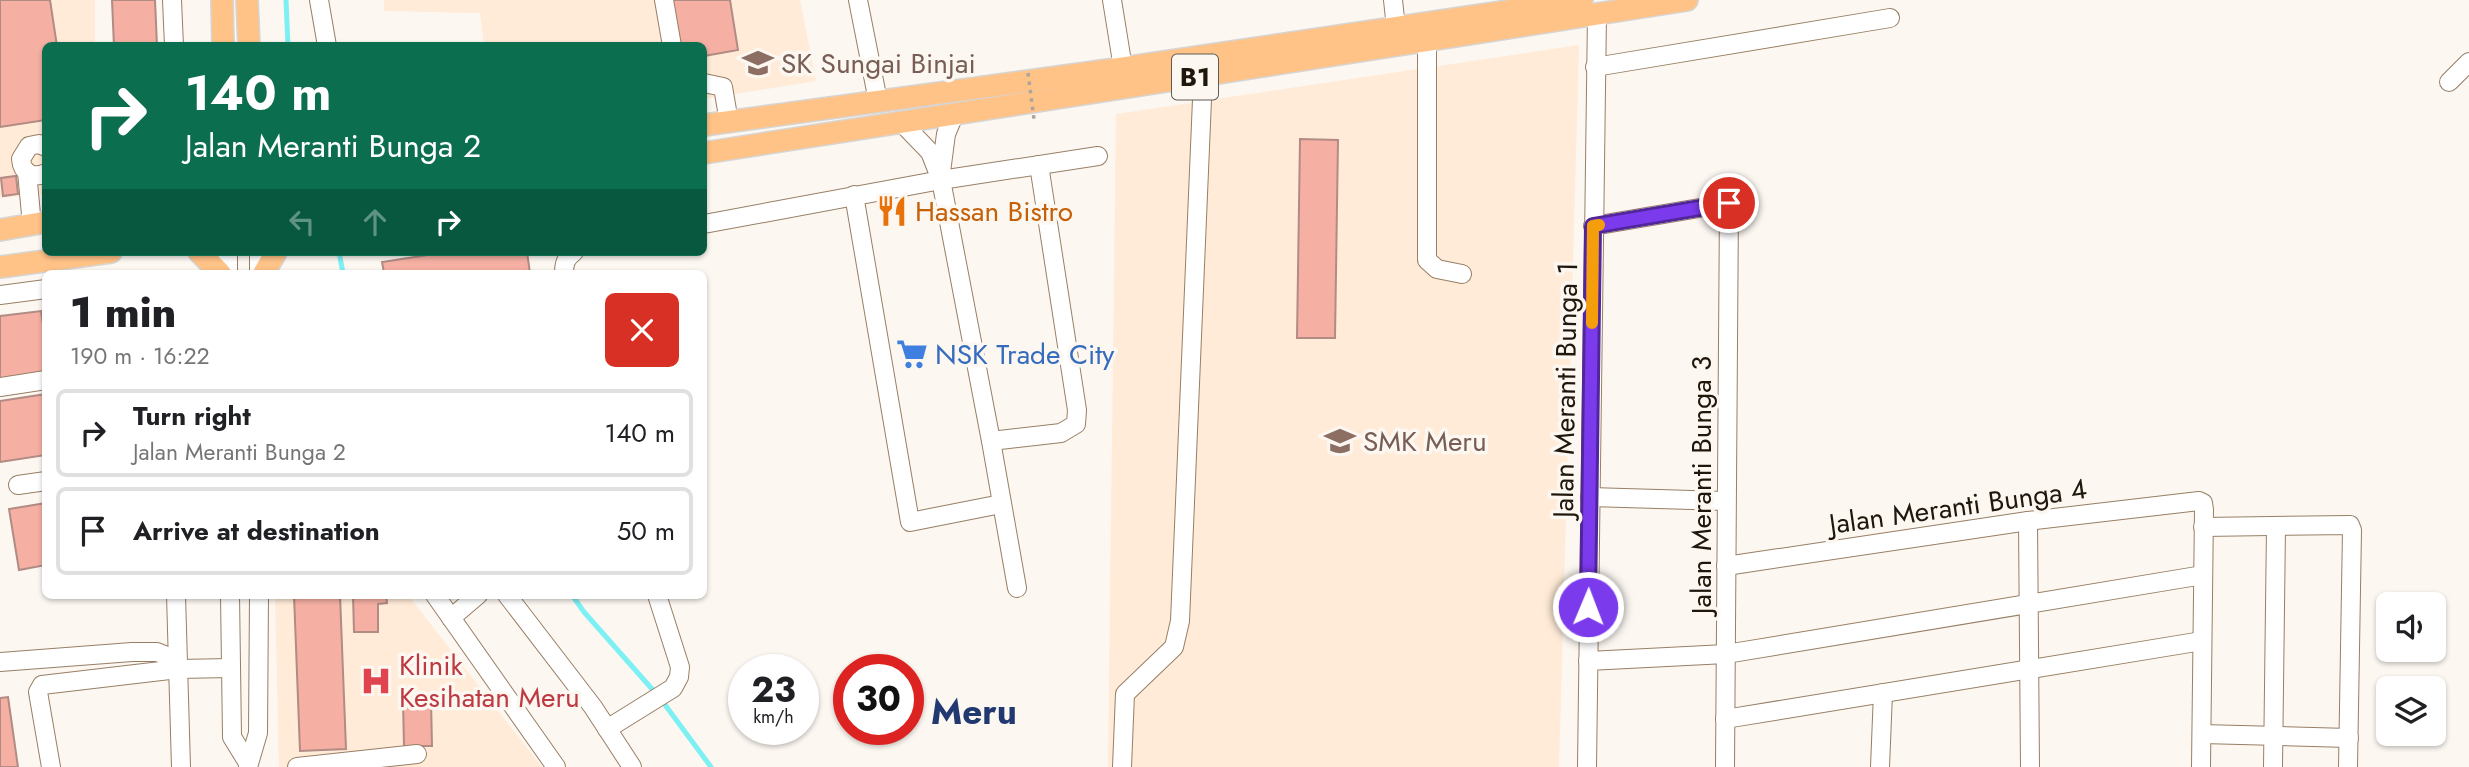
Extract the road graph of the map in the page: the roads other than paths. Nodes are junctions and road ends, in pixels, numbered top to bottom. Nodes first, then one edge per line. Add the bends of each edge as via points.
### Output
1 (172, 0) edge
2 (222, 0) edge
3 (247, 0) edge
4 (319, 0) edge
5 (664, 0) edge
6 (858, 0) edge
7 (1112, 0) edge
8 (1393, 0) edge
9 (1687, 0) edge
10 (1508, 6) edge
11 (1590, 7) edge
12 (1890, 18) dead end
13 (1396, 28) junction
14 (1427, 41) junction
15 (174, 42) edge
16 (223, 42) edge
17 (249, 42) edge
18 (326, 42) edge
19 (671, 42) edge
20 (2469, 62) edge
21 (1595, 67) junction
22 (1123, 68) junction
23 (1203, 76) junction
24 (2449, 82) dead end
25 (707, 84) edge
26 (878, 101) junction
27 (954, 115) junction
28 (729, 121) junction
29 (902, 123) junction
30 (707, 125) edge
31 (42, 145) edge
32 (707, 153) edge
33 (1098, 156) dead end
34 (1039, 165) junction
35 (27, 172) junction
36 (42, 174) edge
37 (941, 180) junction
38 (854, 195) junction
39 (39, 223) edge
40 (707, 223) edge
41 (1593, 226) junction
42 (0, 230) edge
43 (82, 256) edge
44 (203, 256) edge
45 (39, 262) junction
46 (0, 267) edge
47 (217, 270) edge
48 (1462, 274) dead end
49 (42, 279) edge
50 (42, 290) edge
51 (0, 295) edge
52 (42, 381) edge
53 (0, 387) edge
54 (991, 441) junction
55 (42, 482) edge
56 (18, 485) dead end
57 (1590, 497) junction
58 (1726, 501) junction
59 (1001, 505) junction
60 (2028, 521) junction
61 (2203, 527) junction
62 (2276, 527) junction
63 (1726, 566) junction
64 (2203, 575) junction
65 (1017, 588) dead end
66 (176, 599) edge
67 (230, 599) edge
68 (259, 599) edge
69 (438, 599) edge
70 (473, 599) edge
71 (511, 599) edge
72 (658, 599) edge
73 (2029, 605) junction
74 (451, 618) junction
75 (2202, 641) junction
76 (1726, 654) junction
77 (1588, 661) junction
78 (0, 662) edge
79 (231, 668) junction
80 (2031, 668) junction
81 (178, 669) junction
82 (1883, 693) junction
83 (1725, 719) junction
84 (607, 729) junction
85 (2202, 734) junction
86 (2273, 736) junction
87 (2349, 738) junction
88 (417, 754) dead end
89 (248, 765) edge
90 (51, 767) edge
91 (181, 767) edge
92 (297, 767) edge
93 (556, 767) edge
94 (632, 767) edge
95 (1122, 767) edge
96 (1587, 767) edge
97 (1725, 767) edge
98 (1880, 767) edge
99 (2030, 767) edge
100 (2201, 767) edge
101 (2273, 767) edge
102 (2348, 767) edge

1 - 15 street
2 - 16 main road
3 - 17 main road
4 - 18 street
5 - 19 street
6 - 26 street
7 - 22 street
8 - 13 street
9 - 11 main road, B1
10 - 11 main road, B1
10 - 13 main road, B1
11 - 14 main road, B1
11 - 21 street, Jalan Meranti Bunga 1
12 - 21 street
13 - 22 main road, B1
14 - 23 main road, B1
14 - 48 street via 1427,260 1437,269
20 - 24 street
21 - 41 street, Jalan Meranti Bunga 1
22 - 26 main road, B1
23 - 27 main road, B1
23 - 95 street via 1180,621 1174,647 1125,694
25 - 28 street via 723,87
26 - 28 main road, B1
27 - 29 main road, B1
27 - 37 street via 946,134
28 - 30 main road, B1
29 - 32 main road, B1
29 - 37 street via 930,152
31 - 35 street via 25,149 21,164
33 - 34 street
34 - 37 street
34 - 54 street via 1076,424 1061,433
35 - 36 street
35 - 39 street
37 - 38 street
37 - 54 street
38 - 40 street
38 - 59 street via 910,523
39 - 42 main road
41 - 57 street, Jalan Meranti Bunga 1
41 - 58 street, Jalan Meranti Bunga 3 via 1729,203
43 - 45 main road
44 - 47 main road
45 - 46 main road
45 - 49 street
50 - 51 street
52 - 53 street
54 - 59 street
55 - 56 street
57 - 58 street
57 - 77 street, Jalan Meranti Bunga 1
58 - 63 street, Jalan Meranti Bunga 3
59 - 65 street
60 - 61 street, Jalan Meranti Bunga 4 via 2199,501 2203,503
60 - 63 street, Jalan Meranti Bunga 4
60 - 73 street
61 - 62 street
61 - 64 street
62 - 86 street
62 - 87 street via 2342,524 2352,530
63 - 76 street, Jalan Meranti Bunga 3
64 - 73 street
64 - 75 street
66 - 81 street
67 - 79 street
68 - 89 street via 258,733
69 - 74 street
70 - 74 street
71 - 84 street
72 - 84 street via 680,667 679,677 673,688
73 - 76 street
73 - 80 street
74 - 93 street
75 - 80 street
75 - 85 street
76 - 77 street
76 - 83 street, Jalan Meranti Bunga 3
77 - 96 street, Jalan Meranti Bunga 1
78 - 81 street via 157,652
79 - 81 street
79 - 89 street via 232,737
80 - 82 street
80 - 99 street
81 - 90 street via 42,685 38,692
81 - 91 street
82 - 83 street
82 - 98 street
83 - 97 street, Jalan Meranti Bunga 3
84 - 94 street
85 - 86 street
85 - 100 street
86 - 87 street
86 - 101 street
87 - 102 street
88 - 92 street

